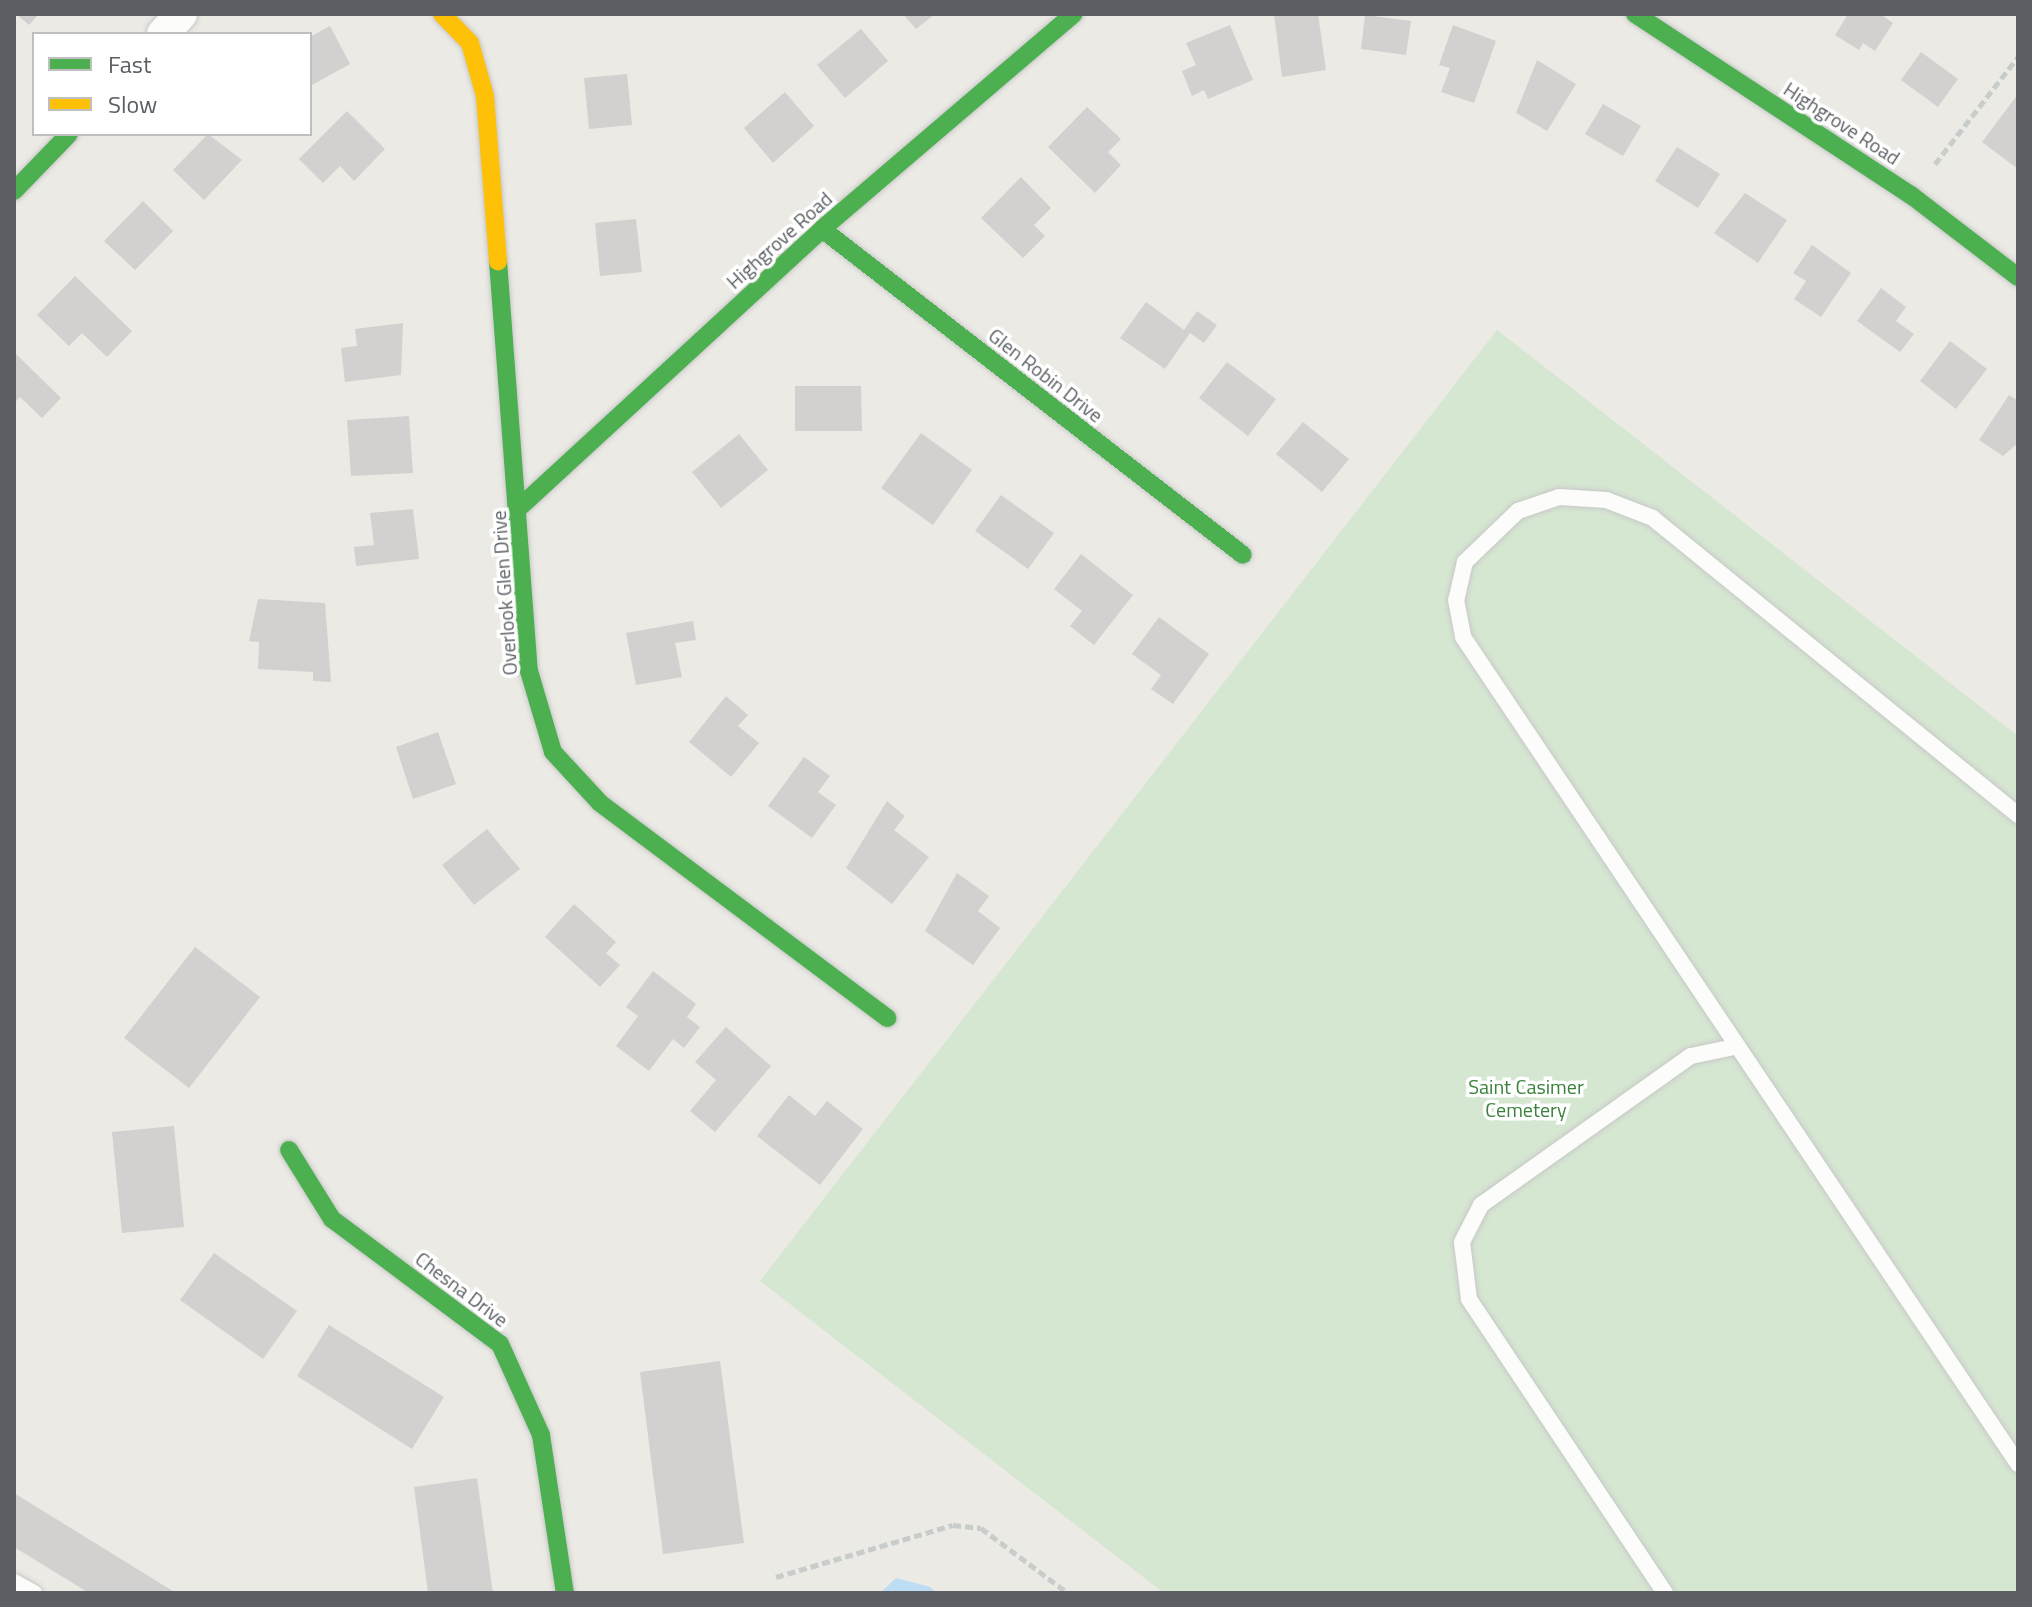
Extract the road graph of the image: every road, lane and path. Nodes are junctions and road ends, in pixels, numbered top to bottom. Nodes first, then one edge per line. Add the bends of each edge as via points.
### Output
1 (181, 14) edge
2 (442, 14) edge
3 (1074, 14) edge
4 (1635, 14) edge
5 (165, 32) edge
6 (2018, 57) edge
7 (67, 136) edge
8 (14, 191) edge
9 (1911, 195) junction
10 (822, 229) junction
11 (2018, 277) edge
12 (521, 506) junction
13 (1243, 555) dead end
14 (2018, 815) edge
15 (887, 1018) dead end
16 (1734, 1047) junction
17 (289, 1150) dead end
18 (2018, 1464) edge
19 (776, 1577) dead end
20 (14, 1582) edge
21 (34, 1593) edge
22 (565, 1593) edge
23 (1068, 1593) edge
24 (1665, 1593) edge

1 - 5 street
2 - 12 street, Overlook Glen Drive via 470,43 485,96
3 - 10 street, Highgrove Road
4 - 9 street, Highgrove Road
6 - 9 path
7 - 8 street
9 - 11 street, Highgrove Road
10 - 12 street, Highgrove Road
10 - 13 street, Glen Robin Drive
12 - 15 street, Overlook Glen Drive via 529,671 553,752 600,803
14 - 16 lane via 1653,518 1606,500 1559,497 1489,532 1465,562 1456,600 1463,637
16 - 18 lane
16 - 24 lane via 1691,1056 1481,1205 1462,1242 1469,1299
17 - 22 street, Chesna Drive via 332,1219 500,1344 541,1435
19 - 23 path via 953,1525 981,1528
20 - 21 lane

